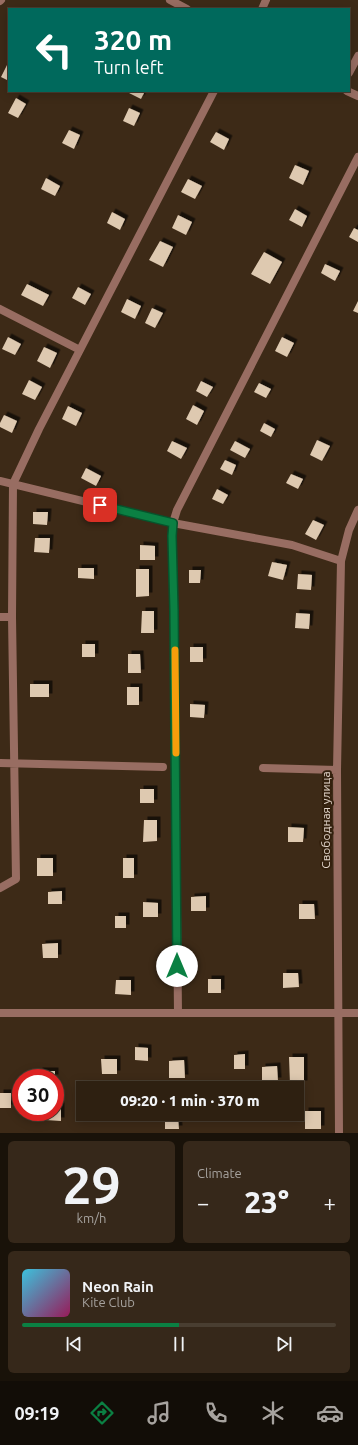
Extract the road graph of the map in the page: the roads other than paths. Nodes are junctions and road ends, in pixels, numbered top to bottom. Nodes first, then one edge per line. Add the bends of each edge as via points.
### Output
1 (170, 0) edge
2 (185, 8) edge
3 (358, 56) edge
4 (350, 71) edge
5 (213, 92) edge
6 (358, 157) edge
7 (0, 309) edge
8 (80, 350) junction
9 (0, 481) edge
10 (13, 484) junction
11 (358, 510) edge
12 (173, 523) junction
13 (340, 561) junction
14 (0, 617) edge
15 (12, 617) junction
16 (0, 763) edge
17 (13, 764) junction
18 (163, 767) dead end
19 (263, 768) dead end
20 (337, 770) junction
21 (0, 888) edge
22 (178, 1012) junction
23 (0, 1013) edge
24 (339, 1013) junction
25 (358, 1013) edge
26 (339, 1133) edge

1 - 2 street
3 - 4 street
5 - 8 street
6 - 12 street via 177,510
7 - 8 street
8 - 10 street
9 - 10 street
10 - 12 street
10 - 15 street
11 - 13 street, Свободная улица
12 - 13 street via 292,545
12 - 22 street
13 - 20 street, Свободная улица
14 - 15 street
15 - 17 street
16 - 17 street
17 - 18 street
17 - 21 street via 16,879
19 - 20 street
20 - 24 street, Свободная улица
22 - 23 street
22 - 24 street
24 - 25 street
24 - 26 street, Свободная улица

